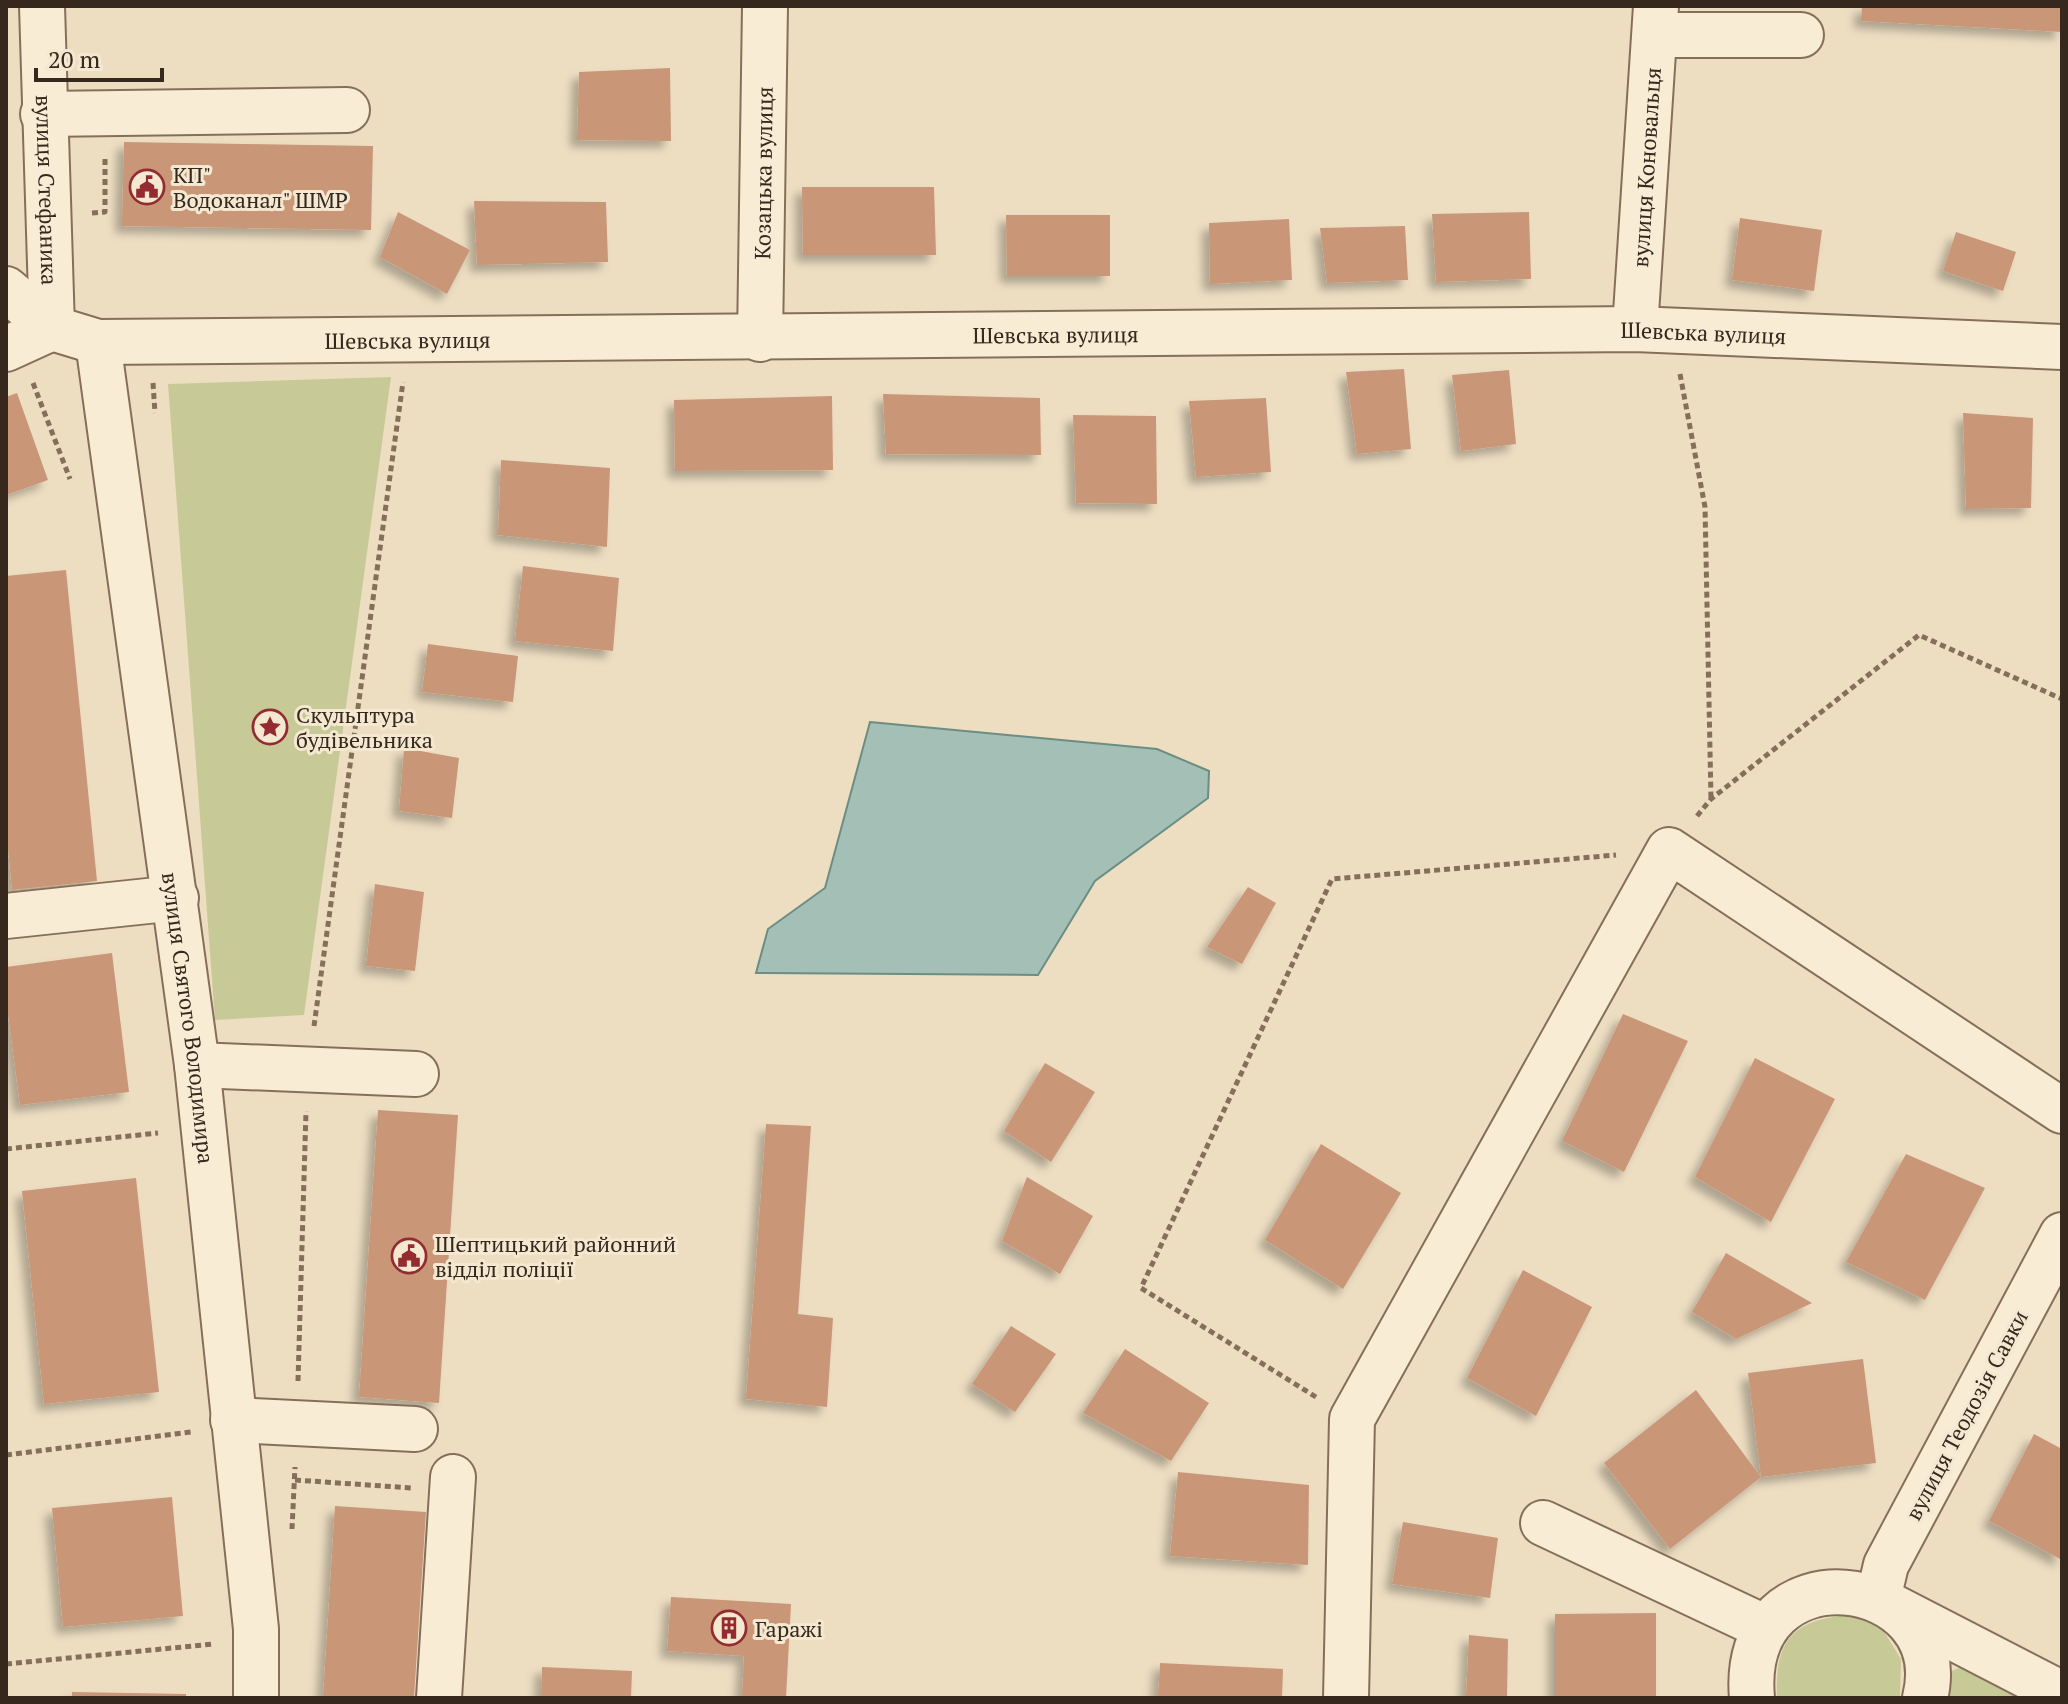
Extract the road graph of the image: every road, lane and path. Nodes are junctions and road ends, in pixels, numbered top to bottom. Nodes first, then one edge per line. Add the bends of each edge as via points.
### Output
1 (42, 6) edge
2 (765, 6) edge
3 (1655, 20) edge
4 (1801, 35) dead end
5 (347, 110) dead end
6 (43, 114) junction
7 (106, 141) dead end
8 (90, 213) dead end
9 (6, 289) edge
10 (1653, 330) junction
11 (760, 339) junction
12 (25, 340) edge
13 (98, 342) junction
14 (2062, 347) edge
15 (405, 366) dead end
16 (151, 368) dead end
17 (155, 416) dead end
18 (71, 481) dead end
19 (2062, 699) edge
20 (1711, 799) junction
21 (1669, 850) junction
22 (176, 898) junction
23 (6, 916) edge
24 (314, 1025) junction
25 (299, 1026) dead end
26 (197, 1065) junction
27 (308, 1068) junction
28 (416, 1074) dead end
29 (2062, 1111) edge
30 (157, 1118) dead end
31 (158, 1133) junction
32 (6, 1149) edge
33 (160, 1149) dead end
34 (2062, 1235) edge
35 (189, 1417) dead end
36 (1352, 1419) junction
37 (233, 1420) junction
38 (296, 1424) junction
39 (415, 1429) dead end
40 (191, 1432) junction
41 (193, 1448) dead end
42 (6, 1455) edge
43 (295, 1480) junction
44 (453, 1484) joint
45 (1543, 1523) dead end
46 (292, 1542) dead end
47 (1878, 1599) junction
48 (1766, 1628) junction
49 (213, 1629) dead end
50 (215, 1644) junction
51 (216, 1653) dead end
52 (6, 1664) edge
53 (2062, 1694) edge
54 (256, 1698) edge
55 (439, 1698) edge
56 (1346, 1698) edge
57 (1752, 1698) edge
58 (1925, 1698) edge

1 - 6 street, вулиця Стефаника
2 - 11 street, Козацька вулиця
3 - 4 street
3 - 10 street, вулиця Коновальця
5 - 6 street
6 - 12 street, вулиця Стефаника
7 - 8 path via 105,212
9 - 12 street
10 - 11 street, Шевська вулиця
10 - 14 street, Шевська вулиця
10 - 20 path via 1705,507
11 - 13 street, Шевська вулиця
12 - 13 street, Шевська вулиця
12 - 18 path
13 - 22 street, вулиця Святого Володимира
15 - 24 path
16 - 17 path
19 - 20 path via 1919,635
20 - 21 path
21 - 29 street
21 - 36 street
21 - 36 path via 1332,879 1141,1288
22 - 23 street
22 - 26 street, вулиця Святого Володимира
24 - 25 path
24 - 27 path
26 - 27 street
26 - 37 street, вулиця Святого Володимира
27 - 28 street
27 - 38 path
30 - 31 path
31 - 32 path
31 - 33 path
34 - 47 street, вулиця Теодозія Савки via 1886,1565
35 - 40 path
36 - 56 street
37 - 38 street
37 - 54 street, вулиця Святого Володимира via 256,1629
38 - 39 street
38 - 43 path
40 - 41 path
40 - 42 path
43 - 44 path
43 - 46 path
44 - 55 street
45 - 48 street
47 - 48 street via 1848,1590 1817,1593 1789,1606
47 - 53 street
47 - 58 street via 1906,1619 1923,1649
48 - 57 street via 1755,1651
49 - 50 path
50 - 51 path
50 - 52 path

